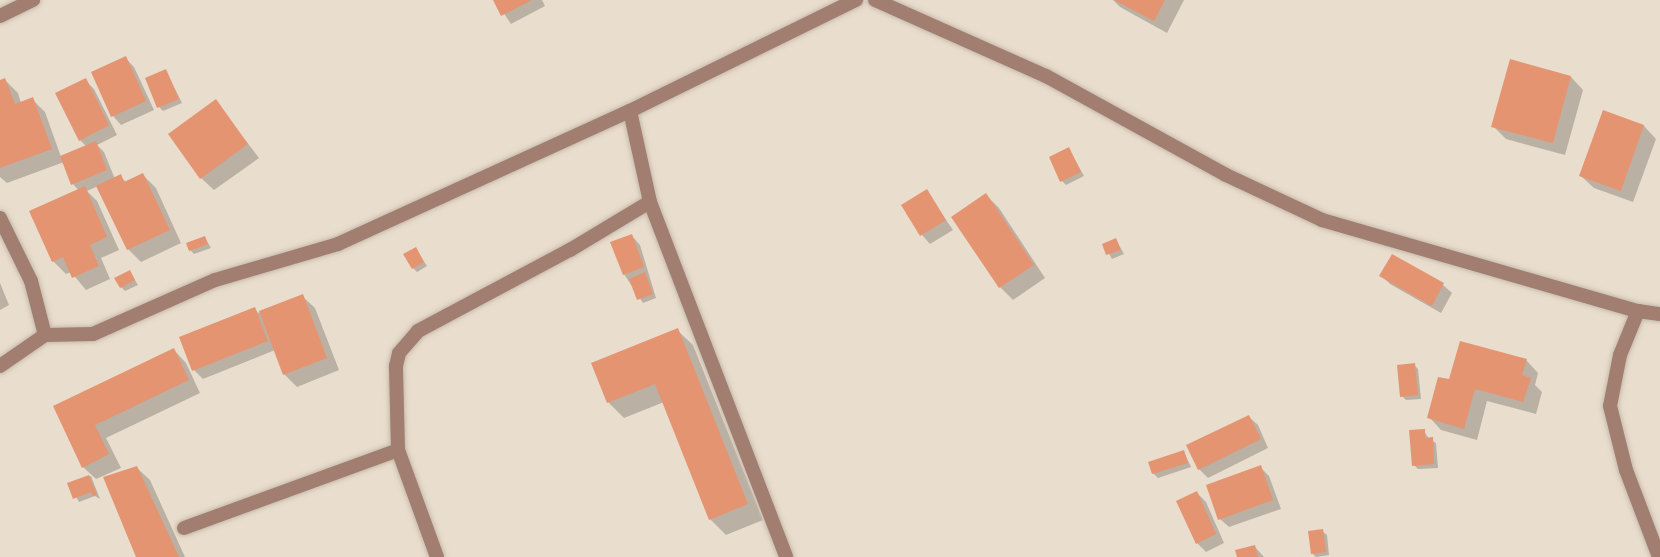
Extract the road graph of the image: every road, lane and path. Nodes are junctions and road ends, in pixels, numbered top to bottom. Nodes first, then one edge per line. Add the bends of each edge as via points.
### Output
1 (33, 0) edge
2 (856, 0) edge
3 (876, 0) edge
4 (0, 16) edge
5 (630, 111) junction
6 (650, 202) junction
7 (0, 218) edge
8 (1638, 311) junction
9 (1660, 314) edge
10 (45, 335) junction
11 (0, 366) edge
12 (398, 450) junction
13 (184, 528) dead end
14 (437, 557) edge
15 (786, 557) edge
16 (1659, 557) edge

1 - 4 street
2 - 5 street
3 - 8 street via 1046,76 1226,175 1322,220
5 - 6 street
5 - 10 street via 338,244 215,280 93,334
6 - 12 street via 407,341 396,366
6 - 15 street
7 - 10 street via 31,281
8 - 9 street
8 - 16 street via 1619,355 1610,406 1626,470
10 - 11 street
12 - 13 street
12 - 14 street

